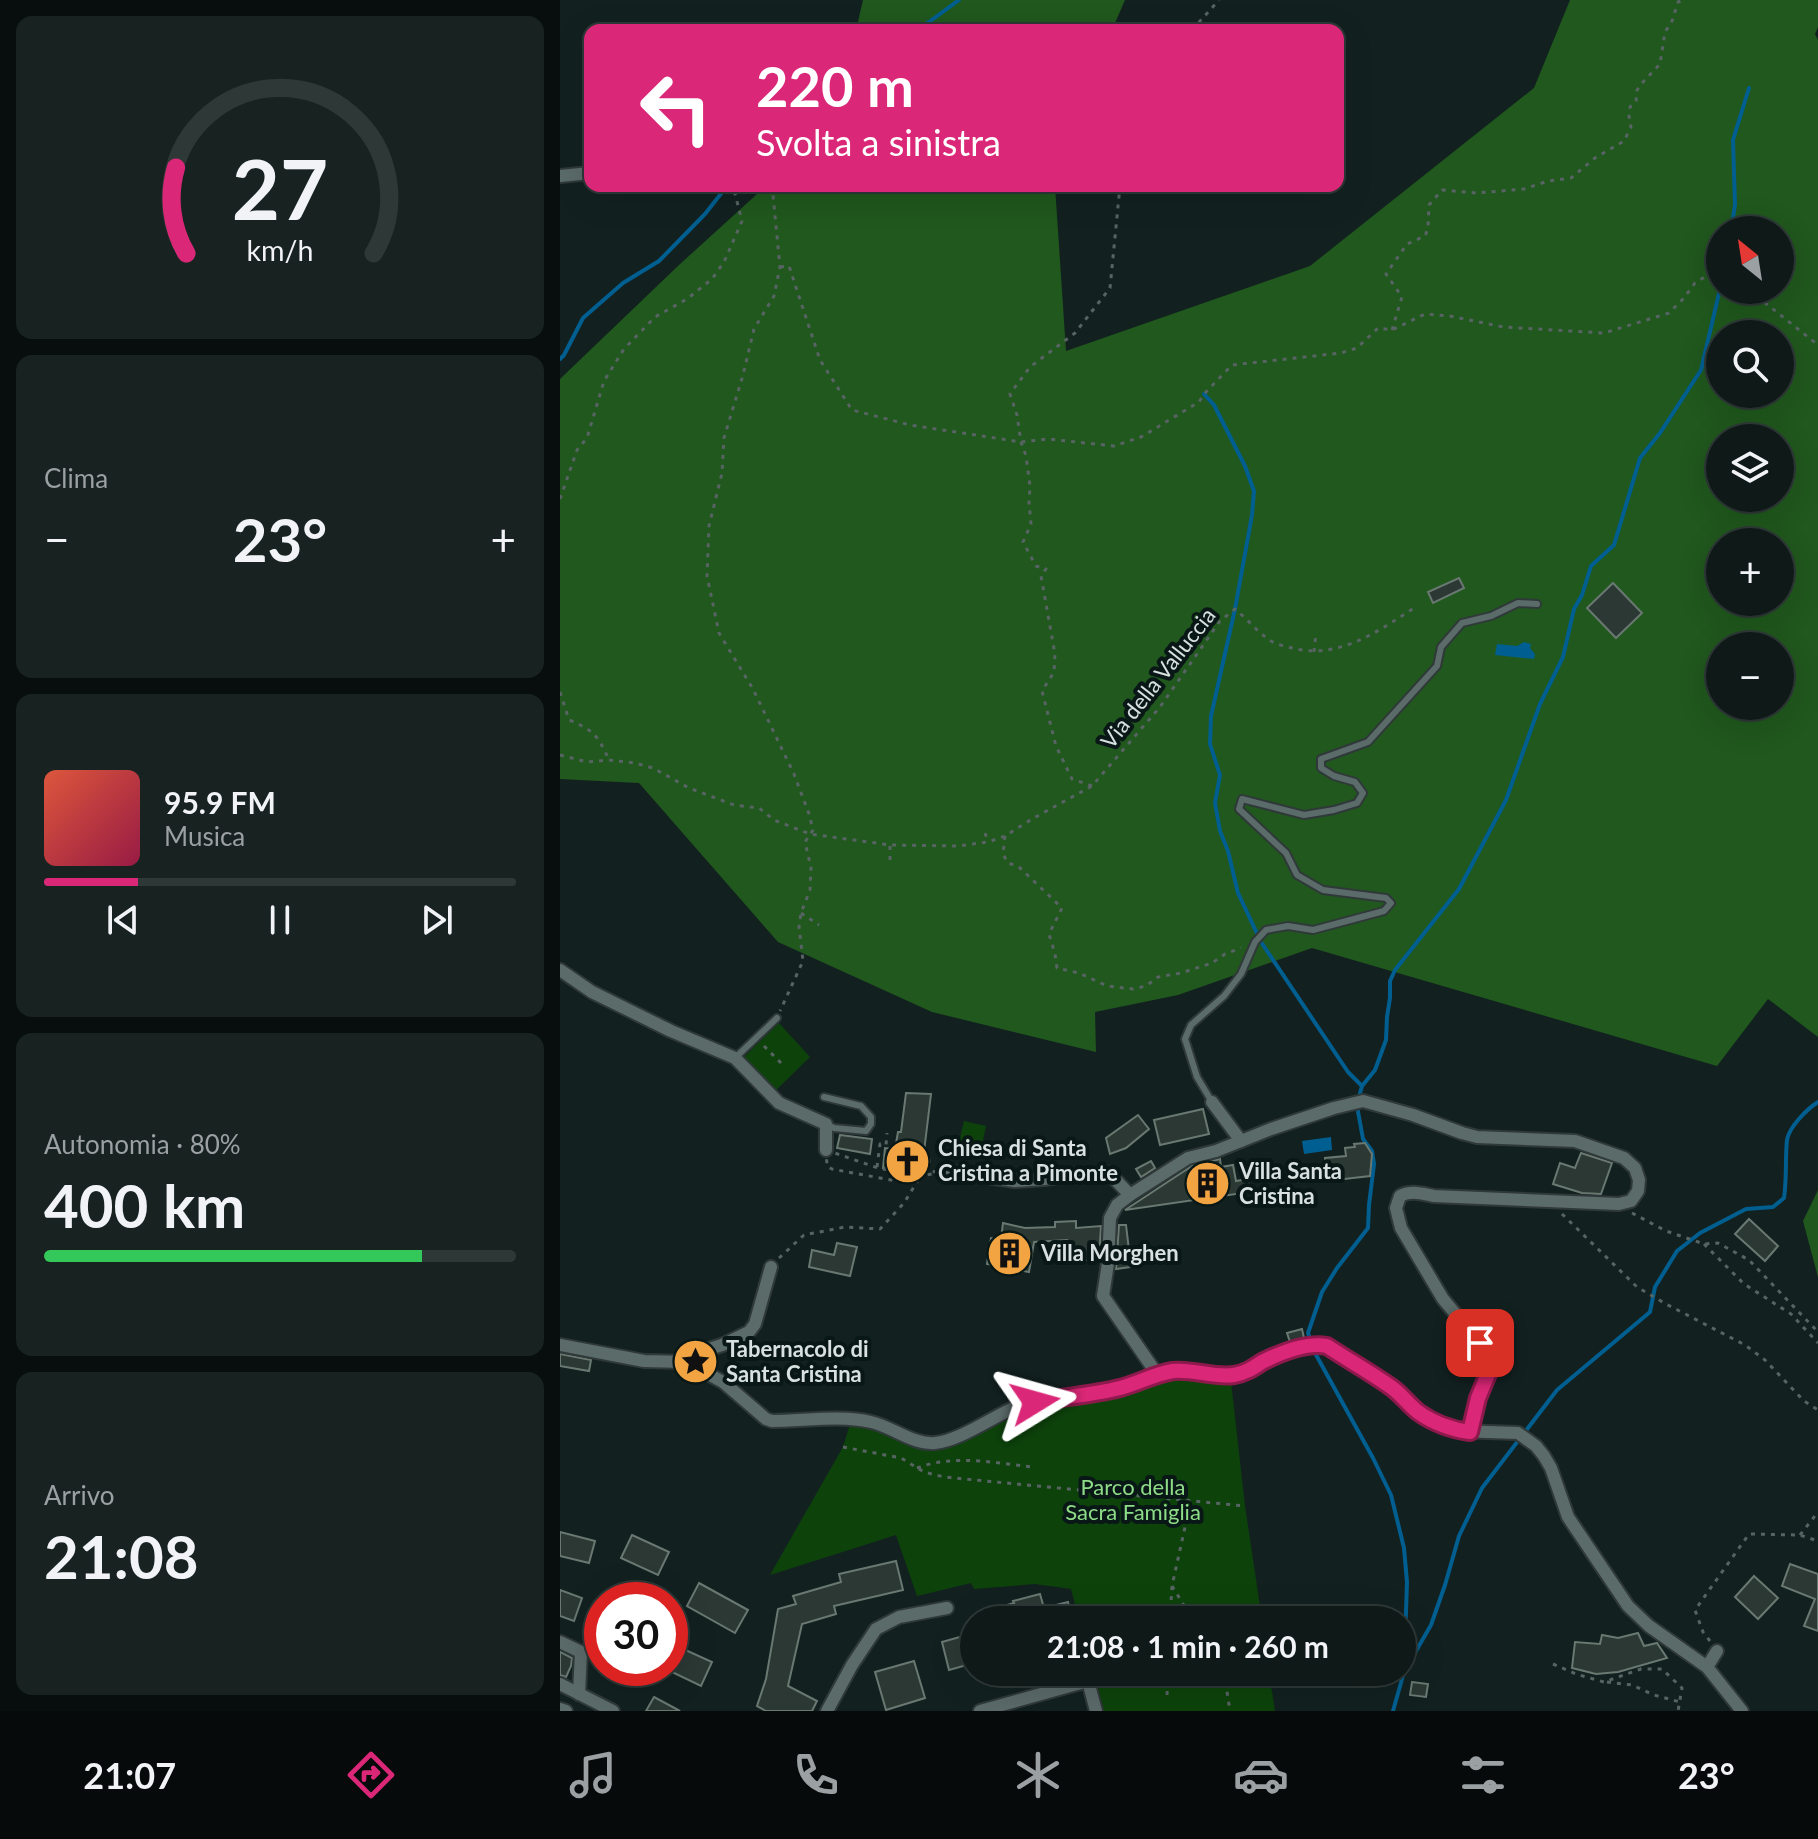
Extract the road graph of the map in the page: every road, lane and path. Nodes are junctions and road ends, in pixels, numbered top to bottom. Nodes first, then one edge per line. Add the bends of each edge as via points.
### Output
1 (1219, 0) edge
2 (1683, 0) edge
3 (1197, 24) edge
4 (584, 174) edge
5 (560, 176) edge
6 (735, 192) edge
7 (772, 192) edge
8 (1119, 192) edge
9 (780, 267) junction
10 (1706, 277) edge
11 (1767, 304) edge
12 (1392, 330) junction
13 (1818, 345) edge
14 (1021, 442) junction
15 (560, 499) edge
16 (1537, 604) dead end
17 (1414, 608) dead end
18 (1316, 633) dead end
19 (1314, 652) junction
20 (560, 692) edge
21 (560, 755) edge
22 (609, 760) junction
23 (1092, 786) junction
24 (985, 833) dead end
25 (810, 834) junction
26 (1005, 836) junction
27 (988, 842) junction
28 (890, 845) junction
29 (890, 860) dead end
30 (801, 913) junction
31 (819, 925) dead end
32 (1255, 942) junction
33 (560, 970) edge
34 (777, 1018) joint
35 (756, 1037) junction
36 (735, 1058) junction
37 (781, 1063) dead end
38 (824, 1097) dead end
39 (1212, 1102) joint
40 (826, 1124) junction
41 (887, 1133) dead end
42 (1241, 1141) junction
43 (826, 1150) junction
44 (877, 1167) junction
45 (947, 1171) joint
46 (1130, 1195) junction
47 (1559, 1203) junction
48 (1619, 1204) junction
49 (1704, 1244) junction
50 (771, 1267) joint
51 (1818, 1332) edge
52 (1818, 1343) edge
53 (560, 1345) edge
54 (686, 1362) junction
55 (1157, 1374) junction
56 (1818, 1410) edge
57 (1470, 1432) junction
58 (843, 1447) dead end
59 (1033, 1467) dead end
60 (917, 1468) junction
61 (1180, 1500) junction
62 (1245, 1506) dead end
63 (1818, 1512) edge
64 (1800, 1535) junction
65 (1818, 1541) edge
66 (1172, 1586) junction
67 (1171, 1606) edge
68 (1184, 1606) edge
69 (947, 1608) dead end
70 (560, 1642) edge
71 (1717, 1651) joint
72 (1553, 1664) dead end
73 (1707, 1667) junction
74 (1604, 1682) junction
75 (560, 1684) edge
76 (1167, 1686) edge
77 (1226, 1686) edge
78 (579, 1694) junction
79 (1167, 1695) dead end
80 (1680, 1702) junction
81 (560, 1709) edge
82 (566, 1711) edge
83 (613, 1711) edge
84 (827, 1711) edge
85 (980, 1711) edge
86 (1096, 1711) edge
87 (1230, 1711) edge
88 (1678, 1711) edge
89 (1742, 1711) edge

1 - 3 path
2 - 12 path via 1665,32 1660,64 1637,90 1624,141 1571,178 1524,189 1442,190 1429,205 1425,236 1407,244 1386,274 1402,297
4 - 5 street
6 - 15 path via 742,221 724,262 712,279 655,317 624,349 604,381
7 - 9 path
8 - 14 path via 1110,288 1075,333 1030,367 1010,394
9 - 14 path via 789,266 820,360 852,410
9 - 25 path via 774,296 754,329 724,438 709,526 707,576 719,633 794,774 809,814
10 - 12 path via 1669,313 1604,333 1503,327 1425,314
11 - 13 path
12 - 14 path via 1378,328 1357,348 1341,353 1232,365 1199,402 1141,437 1114,446 1048,439
14 - 23 path via 1031,524 1023,542 1036,566 1046,569 1041,576 1055,654 1054,672 1042,691 1062,760 1072,779
16 - 32 lane via 1518,603 1462,623 1441,647 1437,666 1368,742 1321,759 1321,768 1355,782 1363,793 1357,803 1304,815 1242,799 1239,809 1286,853 1297,875 1323,890 1391,903 1384,911 1313,930 1266,930
17 - 19 path, Via della Valluccia via 1372,635
18 - 19 path
19 - 23 path, Via della Valluccia via 1270,641 1235,609 1220,621 1160,707
20 - 22 path via 569,720 598,736
21 - 22 path, Via della Valluccia via 587,762
22 - 25 path, Via della Valluccia via 653,768 689,788 759,808
23 - 26 path, Via della Valluccia
24 - 27 path
25 - 28 path, Via della Valluccia
25 - 30 path via 805,842 810,890
26 - 27 path, Via della Valluccia
26 - 32 path via 1008,863 1018,866 1062,908 1049,934 1057,968 1107,986 1133,989 1212,963
27 - 28 path, Via della Valluccia
28 - 29 path
30 - 31 path
30 - 34 path via 803,961
32 - 39 lane via 1241,974 1191,1025 1185,1039
33 - 36 street via 592,992
34 - 35 lane
35 - 36 lane
35 - 37 path
36 - 40 street via 779,1103
38 - 40 lane via 861,1106 871,1117 866,1131
39 - 42 street
40 - 43 street
41 - 44 path
42 - 46 street via 1188,1158
42 - 48 street via 1363,1101 1477,1137 1575,1141 1624,1158 1635,1168 1638,1191 1631,1201
43 - 44 path
43 - 50 path via 832,1169 896,1181 920,1177 880,1229 845,1227 804,1235
44 - 45 path
45 - 46 street via 1015,1181 1109,1173
46 - 55 street via 1110,1218 1103,1296
47 - 48 street
47 - 56 path via 1562,1215 1637,1287 1745,1345
47 - 57 street via 1400,1196 1401,1228 1443,1299 1489,1358 1491,1367
48 - 49 path via 1640,1219
49 - 51 path via 1718,1243 1749,1260
49 - 52 path via 1744,1284 1791,1314
50 - 54 street via 749,1332
53 - 54 street via 644,1361
54 - 55 street via 723,1382 766,1419 873,1422 934,1443 1020,1405 1124,1387
55 - 57 street via 1235,1375 1279,1355 1327,1346 1395,1389 1418,1412
57 - 73 street via 1522,1436 1544,1456 1568,1517 1628,1606
58 - 60 path via 901,1458
59 - 60 path via 973,1460
60 - 61 path via 944,1477
61 - 62 path
61 - 66 path via 1187,1518
63 - 64 path
64 - 65 path
64 - 71 path via 1749,1534 1729,1560 1695,1610
66 - 67 path
66 - 68 path
69 - 84 street via 899,1617 876,1629
70 - 78 street via 581,1652
71 - 73 street
72 - 74 path
73 - 89 street
74 - 80 path via 1632,1685
74 - 80 path via 1641,1669 1662,1669 1682,1688
75 - 78 street
76 - 79 path
77 - 87 path
78 - 83 street
80 - 88 path
81 - 82 street
85 - 86 street via 1088,1681

